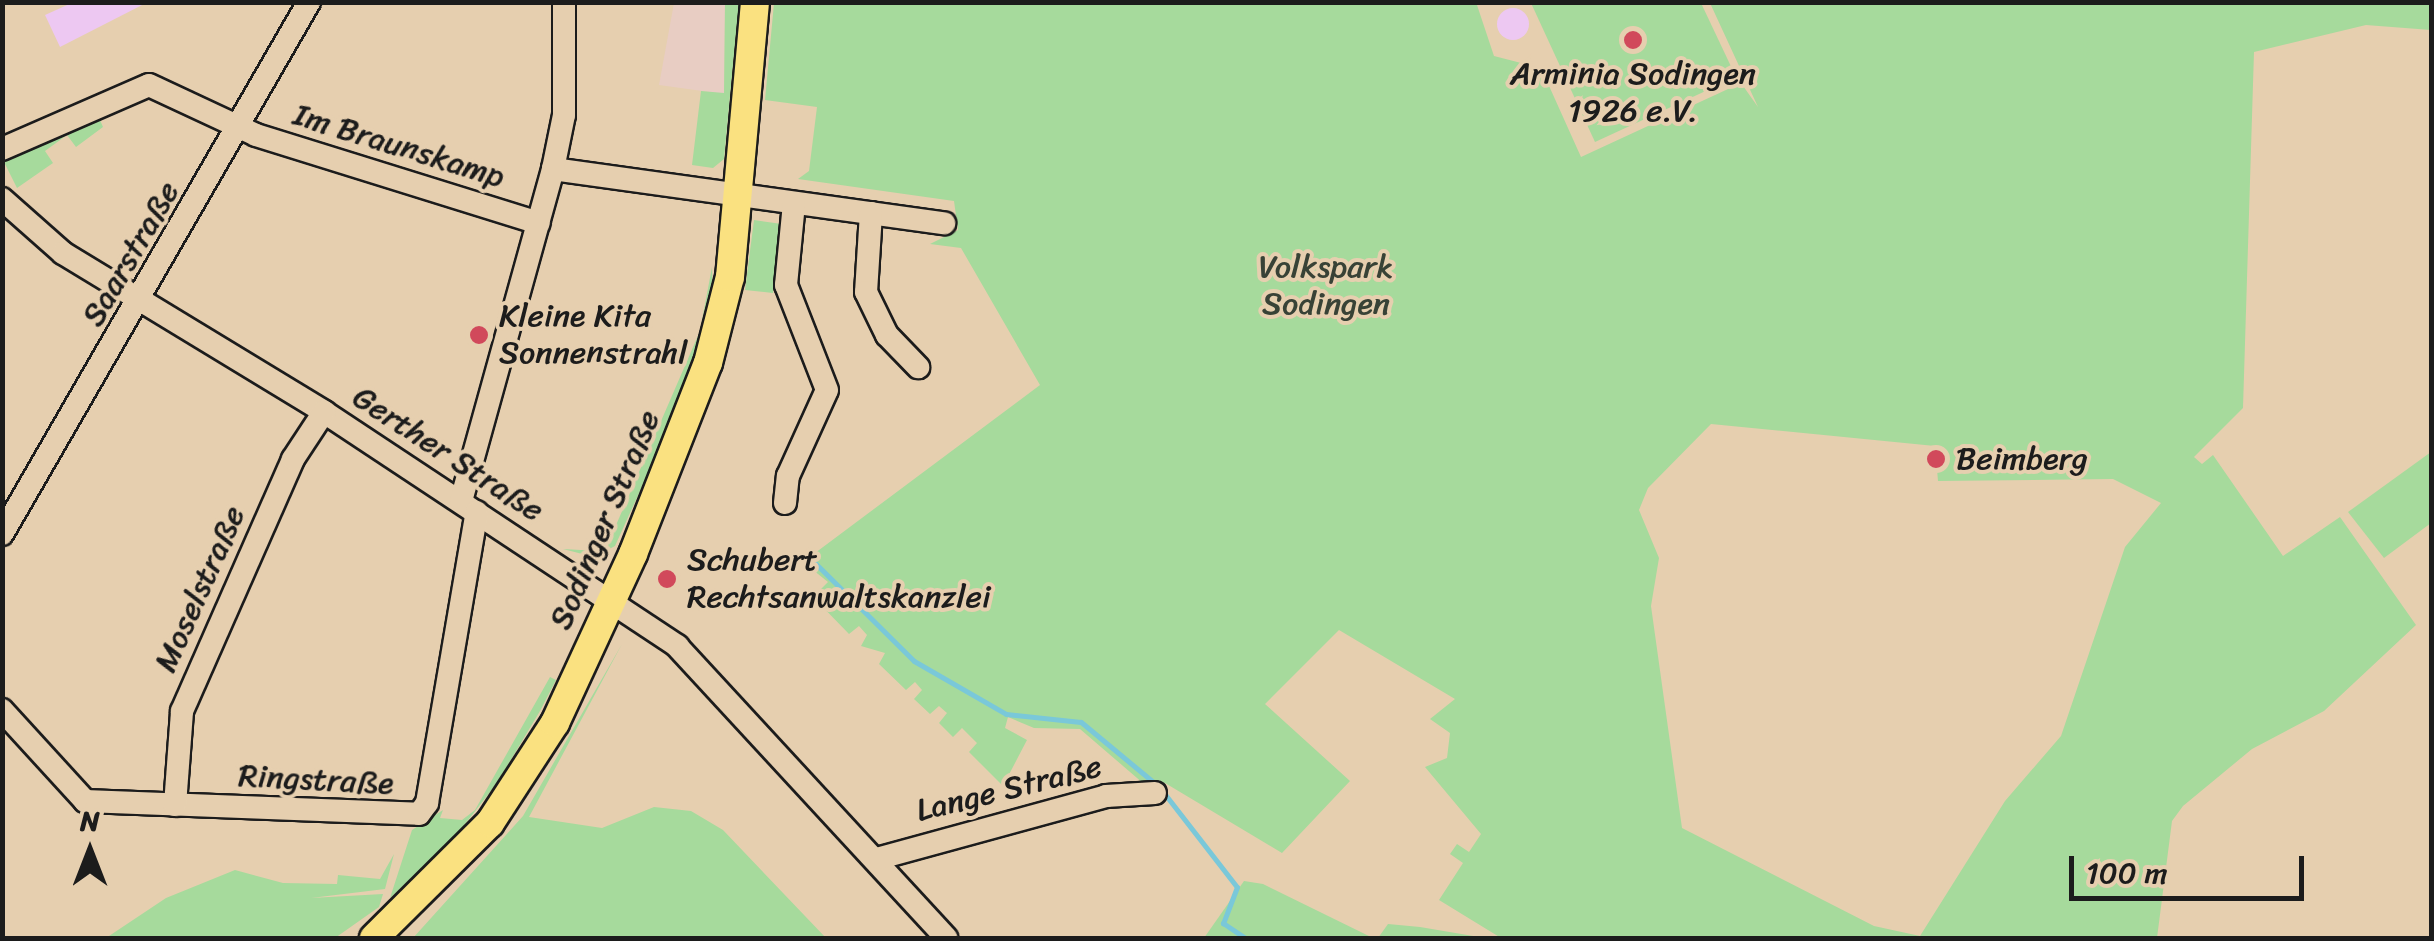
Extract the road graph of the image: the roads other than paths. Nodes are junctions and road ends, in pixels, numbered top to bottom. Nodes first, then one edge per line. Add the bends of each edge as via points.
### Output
1 (309, 2) edge
2 (564, 2) edge
3 (755, 2) edge
4 (241, 128) junction
5 (2, 149) edge
6 (553, 170) junction
7 (737, 195) junction
8 (2, 199) edge
9 (794, 203) junction
10 (870, 213) junction
11 (539, 223) junction
12 (944, 223) dead end
13 (142, 302) junction
14 (918, 367) dead end
15 (324, 412) junction
16 (785, 503) dead end
17 (469, 507) junction
18 (2, 534) edge
19 (611, 600) junction
20 (2, 710) edge
21 (1155, 793) dead end
22 (175, 805) junction
23 (880, 858) junction
24 (374, 938) edge
25 (946, 938) edge

1 - 4 street, Saarstraße
2 - 6 street, Ringstraße via 564,115
3 - 7 main road, Sodinger Straße
4 - 5 street, Im Braunskamp via 143,86
4 - 11 street, Im Braunskamp
4 - 13 street, Saarstraße
6 - 7 street
6 - 11 street, Ringstraße
7 - 9 street
7 - 19 main road, Sodinger Straße via 730,277 708,363
8 - 13 street, Gerther Straße via 63,253
9 - 10 street
9 - 16 street via 786,284 827,390 788,476
10 - 12 street
10 - 14 street via 866,292 887,335
11 - 17 street, Ringstraße
13 - 15 street, Gerther Straße
13 - 18 street, Saarstraße
15 - 17 street, Gerther Straße
15 - 22 street, Moselstraße via 293,459 182,711
17 - 19 street, Gerther Straße
17 - 22 street, Ringstraße via 428,803 419,814
19 - 23 street, Gerther Straße via 707,671
19 - 24 main road, Sodinger Straße via 554,723 490,823
20 - 22 street, Ringstraße via 76,796
21 - 23 street, Lange Straße via 1106,796
23 - 25 street, Gerther Straße

